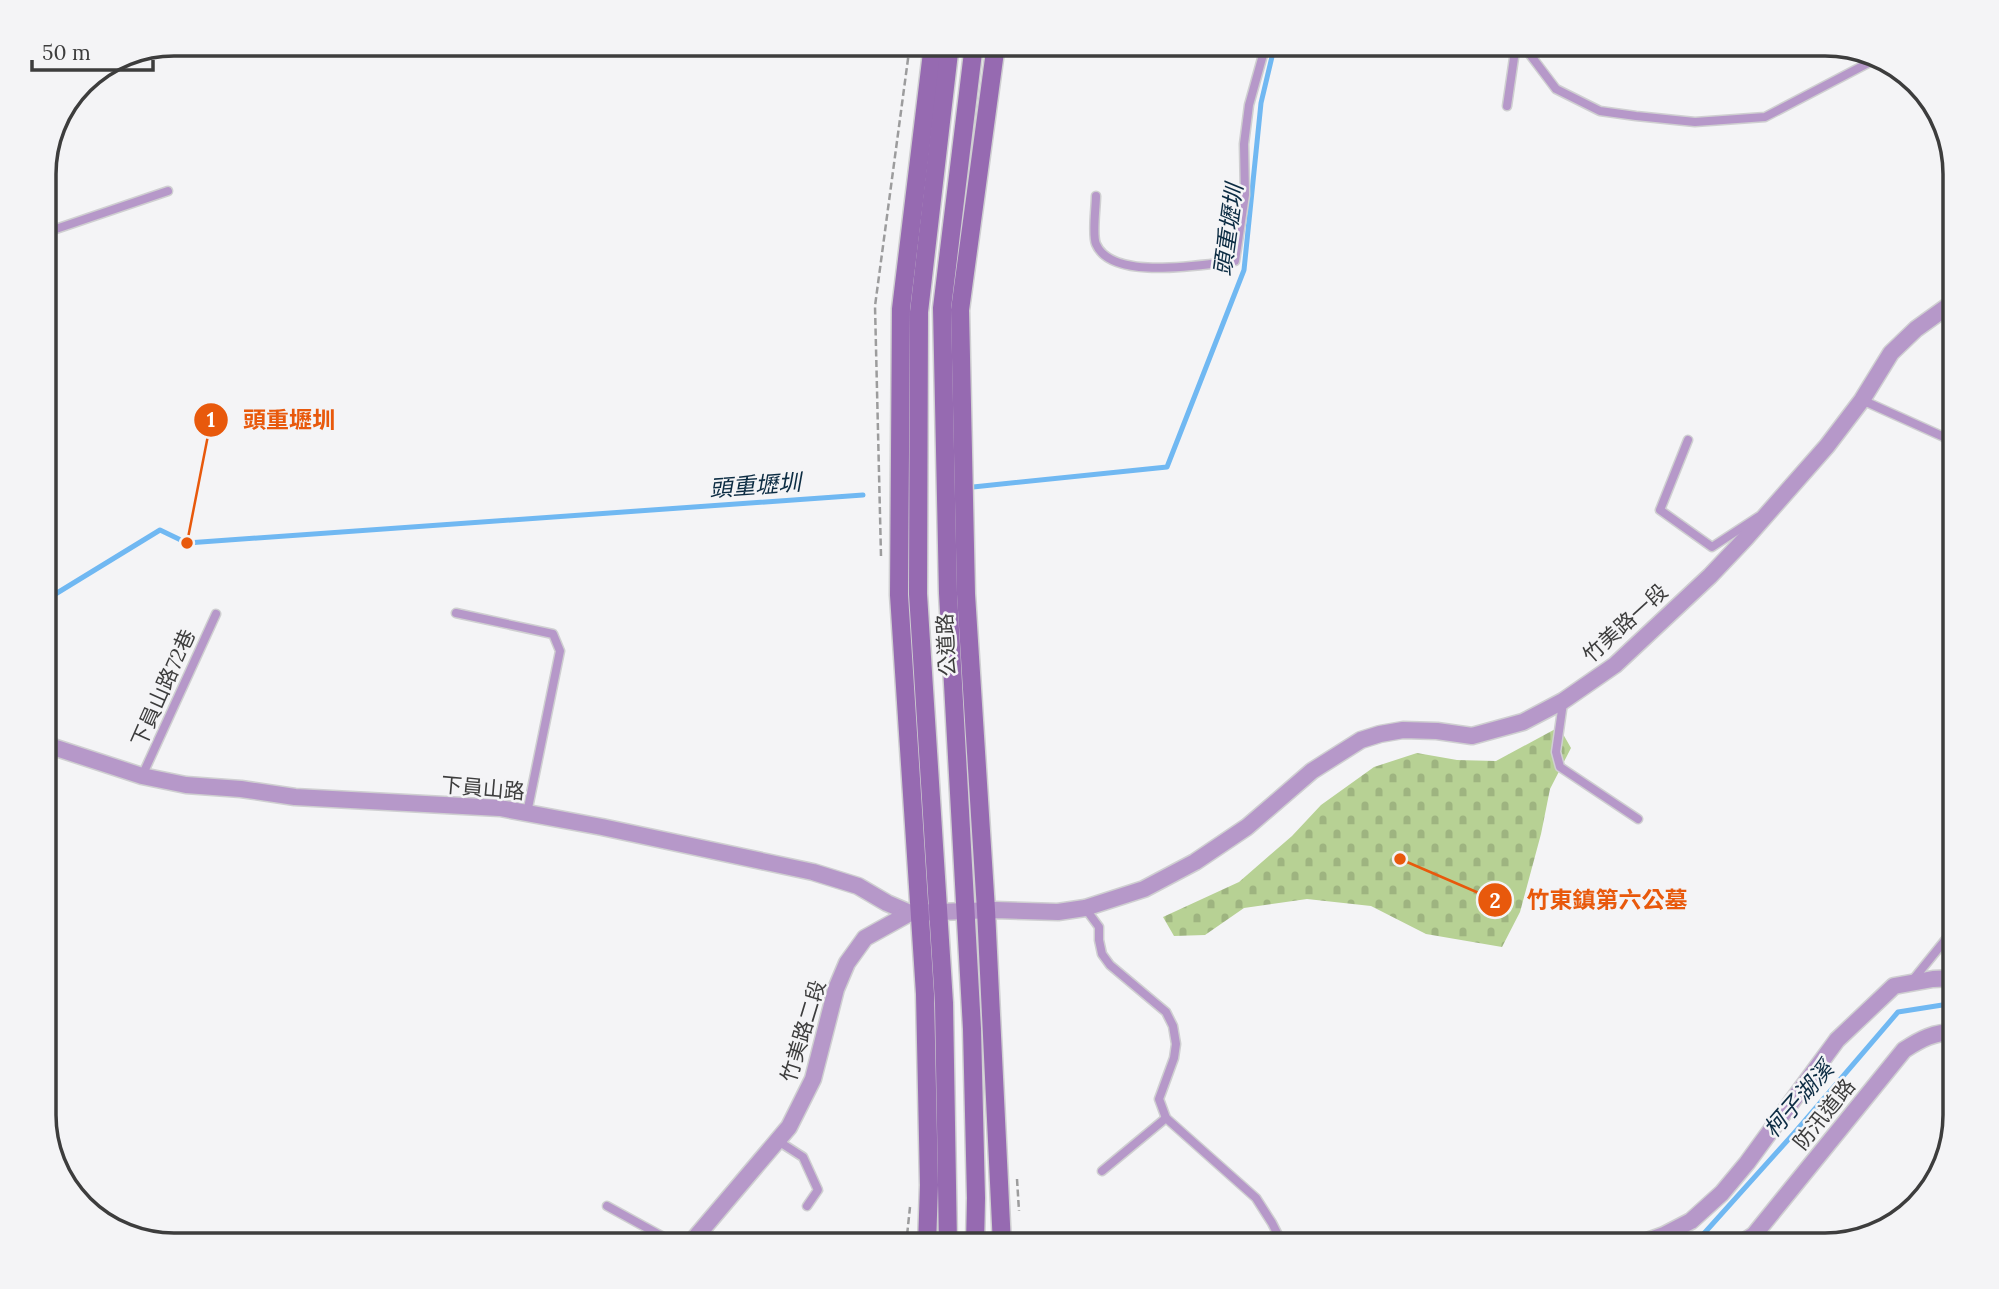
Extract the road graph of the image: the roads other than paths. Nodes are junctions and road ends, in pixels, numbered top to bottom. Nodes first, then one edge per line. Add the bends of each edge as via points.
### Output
1 (932, 56) edge
2 (949, 56) edge
3 (973, 56) edge
4 (994, 56) edge
5 (1263, 56) edge
6 (1514, 56) edge
7 (1531, 56) edge
8 (1866, 64) edge
9 (1507, 106) dead end
10 (168, 191) dead end
11 (1096, 196) dead end
12 (56, 229) edge
13 (1943, 310) edge
14 (1862, 400) junction
15 (1943, 437) edge
16 (1688, 440) dead end
17 (1772, 507) junction
18 (456, 613) dead end
19 (216, 614) dead end
20 (1563, 701) junction
21 (56, 748) edge
22 (142, 776) junction
23 (527, 813) junction
24 (1638, 818) dead end
25 (1085, 908) junction
26 (986, 910) junction
27 (965, 911) junction
28 (914, 912) junction
29 (938, 912) junction
30 (1943, 943) edge
31 (1943, 979) edge
32 (1910, 984) junction
33 (1943, 1032) edge
34 (1166, 1118) junction
35 (778, 1140) junction
36 (1102, 1171) dead end
37 (607, 1206) dead end
38 (807, 1206) dead end
39 (656, 1233) edge
40 (699, 1233) edge
41 (927, 1233) edge
42 (948, 1233) edge
43 (975, 1233) edge
44 (1001, 1233) edge
45 (1277, 1233) edge
46 (1668, 1233) edge
47 (1756, 1233) edge

1 - 28 street, 公道路 via 901,309 899,594
2 - 29 street, 公道路 via 919,312 918,594
3 - 27 street, 公道路 via 942,308 947,593
4 - 26 street, 公道路 via 960,310 966,594
5 - 11 lane via 1249,105 1245,195 1235,261 1162,268 1121,264 1105,257 1095,243
6 - 9 lane
7 - 8 lane via 1556,89 1600,111 1695,122 1765,117
10 - 12 lane
13 - 14 street, 竹美路一段 via 1891,353
14 - 15 lane
14 - 17 street, 竹美路一段
16 - 17 lane via 1660,510 1712,547
17 - 20 street, 竹美路一段 via 1710,576 1615,664
18 - 23 lane via 553,634 560,651
19 - 22 lane, 下員山路72巷
20 - 24 lane via 1556,752 1560,767
20 - 25 street, 竹美路一段 via 1523,722 1472,736 1403,730 1361,740 1312,771 1247,827 1195,862 1144,889
21 - 22 street, 下員山路
22 - 23 street, 下員山路 via 295,797
23 - 28 street, 下員山路 via 813,872 858,886
25 - 26 street, 竹美路二段
25 - 34 lane via 1099,927 1102,954 1110,965 1166,1012 1172,1026 1174,1058 1159,1099
26 - 27 street, 竹美路二段
26 - 44 street, 公道路
27 - 29 street, 竹美路二段
27 - 43 street, 公道路
28 - 29 street, 竹美路二段
28 - 35 street, 竹美路二段 via 865,937 847,962 813,1079 789,1128
28 - 41 street, 公道路 via 925,1007
29 - 42 street, 公道路
30 - 32 lane
31 - 32 street
32 - 46 street via 1894,986 1838,1040 1722,1193 1691,1221
33 - 47 street, 防汛道路 via 1920,1039 1904,1051
34 - 36 lane
34 - 45 lane via 1256,1198
35 - 38 lane via 803,1157 818,1190
35 - 40 street, 竹美路二段
37 - 39 lane

